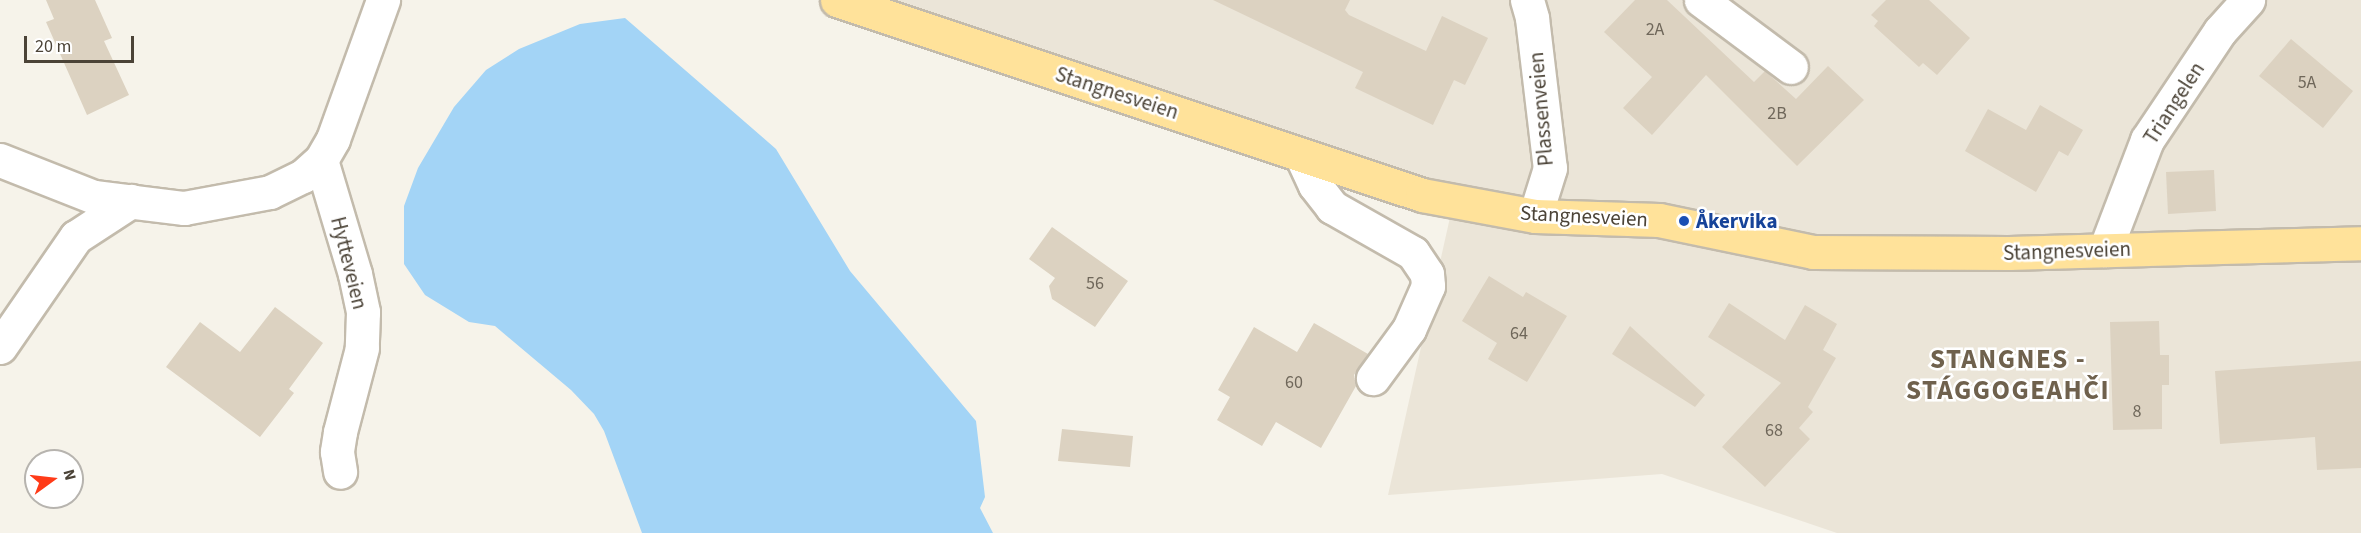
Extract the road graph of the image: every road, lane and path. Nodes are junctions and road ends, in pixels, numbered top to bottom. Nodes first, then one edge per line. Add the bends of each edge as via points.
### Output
1 (383, 0) edge
2 (837, 0) edge
3 (1527, 0) edge
4 (1701, 0) edge
5 (2248, 0) edge
6 (1791, 67) dead end
7 (1301, 154) junction
8 (0, 160) edge
9 (321, 160) junction
10 (130, 201) junction
11 (1534, 216) junction
12 (2361, 243) edge
13 (2105, 250) junction
14 (0, 347) edge
15 (1373, 378) dead end
16 (340, 472) dead end

1 - 9 street via 333,139
2 - 7 main road, Stangnesveien
3 - 11 street, Plassenveien via 1550,168
4 - 6 street
5 - 13 street, Triangelen via 2220,31 2147,140
7 - 11 main road, Stangnesveien via 1422,195
7 - 15 street via 1315,185 1332,207 1413,253 1427,274 1428,286 1409,329
8 - 10 street via 94,197
9 - 10 street via 303,176 270,192 184,208
9 - 16 street, Hytteveien via 356,274 363,312 362,348 337,452
10 - 14 street via 76,237
11 - 13 main road, Stangnesveien via 1659,220 1813,252
12 - 13 main road, Stangnesveien

